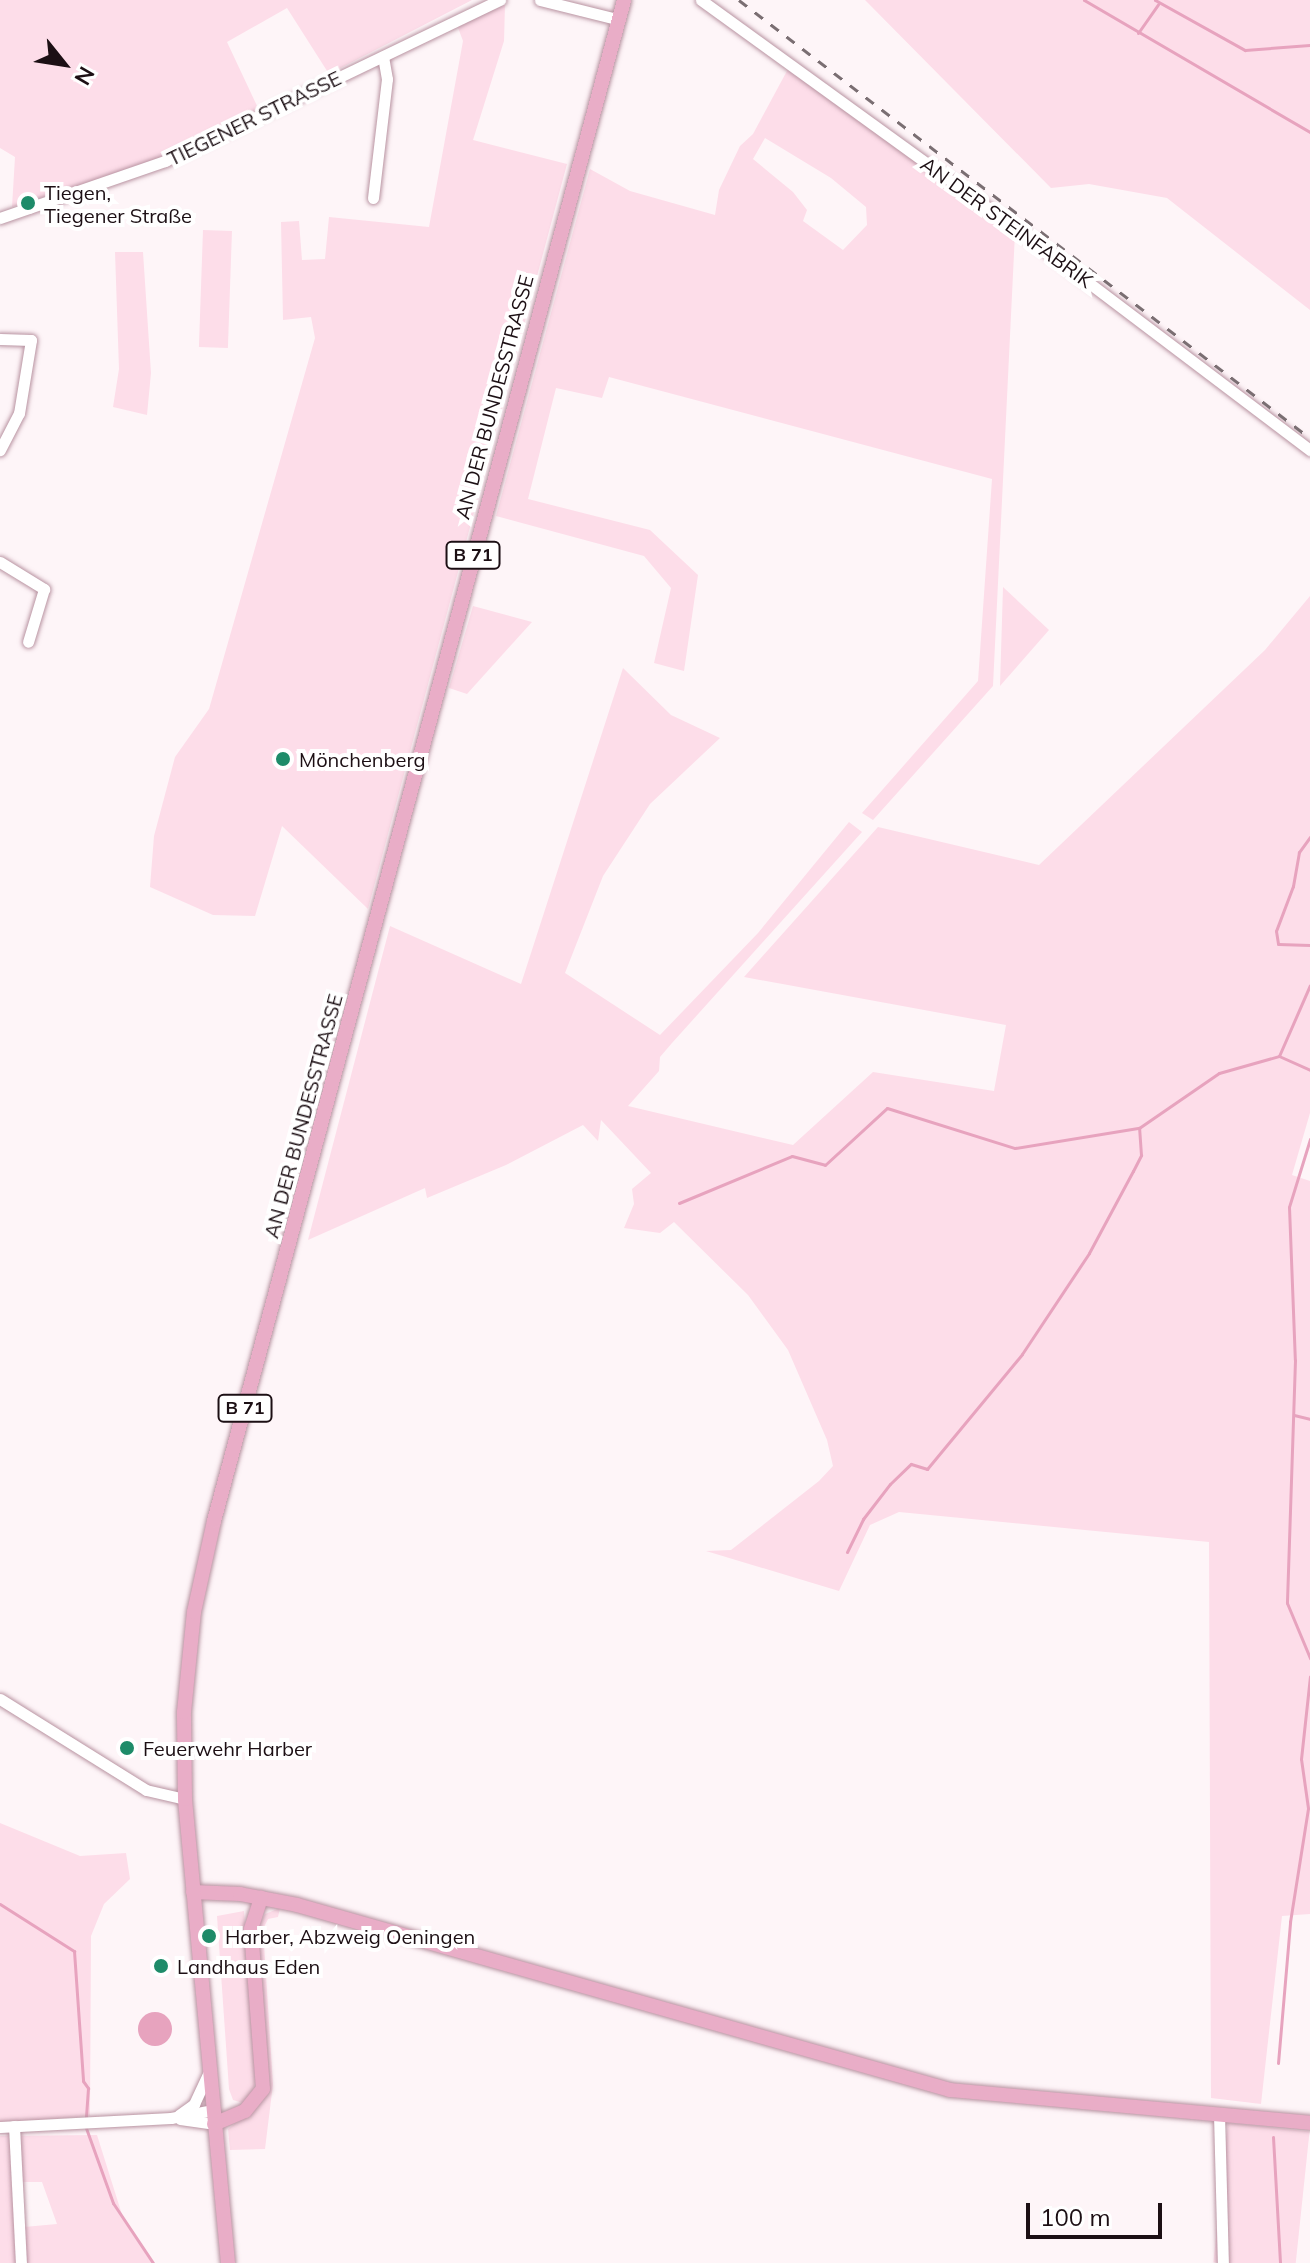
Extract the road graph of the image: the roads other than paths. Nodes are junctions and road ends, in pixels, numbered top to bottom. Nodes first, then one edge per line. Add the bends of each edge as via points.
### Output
1 (500, 0) edge
2 (540, 0) edge
3 (624, 0) edge
4 (701, 0) edge
5 (617, 19) junction
6 (383, 56) junction
7 (373, 198) dead end
8 (0, 218) edge
9 (0, 339) edge
10 (0, 450) edge
11 (1310, 450) edge
12 (0, 562) edge
13 (28, 642) dead end
14 (0, 1699) edge
15 (185, 1799) junction
16 (193, 1892) junction
17 (261, 1898) junction
18 (209, 2072) junction
19 (1219, 2114) junction
20 (214, 2117) junction
21 (171, 2118) junction
22 (1310, 2123) edge
23 (14, 2126) junction
24 (0, 2127) edge
25 (21, 2263) edge
26 (228, 2263) edge
27 (1223, 2263) edge

1 - 6 street, TIEGENER STRASSE
2 - 5 street
3 - 5 main road, AN DER BUNDESSTRASSE / B 71
4 - 11 street, AN DER STEINFABRIK via 1019,230
5 - 15 main road, AN DER BUNDESSTRASSE / B 71 via 214,1521 187,1664
6 - 7 street via 387,79
6 - 8 street, TIEGENER STRASSE via 128,177
9 - 10 street via 31,340 19,413
12 - 13 street via 44,589
14 - 15 street via 146,1790
15 - 16 main road, AN DER BUNDESSTRASSE / B 71
16 - 17 main road
16 - 18 main road, AN DER BUNDESSTRASSE / B 71
17 - 19 main road via 924,2084
17 - 20 main road via 251,1929 263,2089 245,2111
18 - 20 main road, AN DER BUNDESSTRASSE / B 71
18 - 21 street via 194,2104
19 - 22 main road
19 - 27 street
20 - 21 street
20 - 26 main road, AN DER BUNDESSTRASSE / B 71
21 - 23 street
23 - 24 street
23 - 25 street

